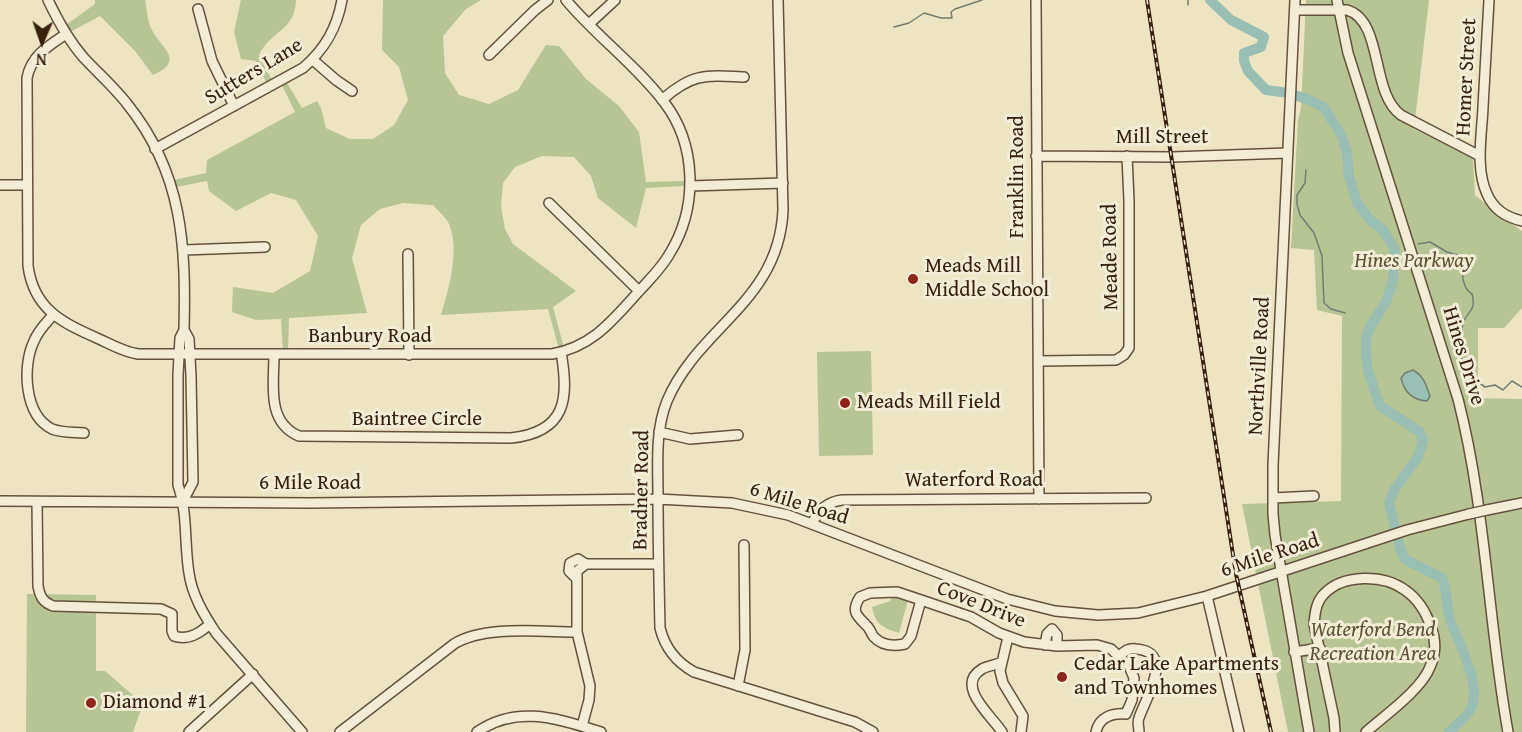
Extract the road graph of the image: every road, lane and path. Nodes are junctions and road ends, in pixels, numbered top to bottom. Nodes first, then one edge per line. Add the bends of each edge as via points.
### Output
1 (48, 0) edge
2 (342, 0) edge
3 (548, 0) edge
4 (566, 0) edge
5 (615, 0) edge
6 (778, 0) edge
7 (1036, 0) edge
8 (1489, 0) edge
9 (1295, 5) edge
10 (1338, 5) edge
11 (198, 9) dead end
12 (589, 24) junction
13 (66, 34) junction
14 (489, 55) dead end
15 (313, 60) junction
16 (744, 77) dead end
17 (352, 91) dead end
18 (663, 100) junction
19 (234, 106) junction
20 (155, 149) junction
21 (1288, 153) junction
22 (1036, 156) junction
23 (1127, 156) junction
24 (1480, 156) junction
25 (783, 183) junction
26 (0, 185) edge
27 (27, 185) junction
28 (690, 186) junction
29 (549, 203) dead end
30 (1522, 221) edge
31 (265, 247) dead end
32 (184, 250) junction
33 (408, 254) dead end
34 (639, 291) junction
35 (53, 315) junction
36 (184, 330) junction
37 (561, 352) junction
38 (190, 354) junction
39 (409, 354) junction
40 (179, 355) junction
41 (274, 355) junction
42 (1038, 361) junction
43 (659, 432) junction
44 (84, 433) dead end
45 (738, 435) dead end
46 (1314, 496) dead end
47 (1146, 498) dead end
48 (1273, 498) junction
49 (658, 499) junction
50 (1039, 499) junction
51 (0, 501) edge
52 (183, 501) junction
53 (38, 502) junction
54 (1522, 503) edge
55 (812, 524) junction
56 (744, 545) dead end
57 (658, 564) junction
58 (1281, 572) junction
59 (1207, 596) junction
60 (921, 600) junction
61 (1055, 611) junction
62 (210, 624) junction
63 (1052, 629) junction
64 (577, 632) junction
65 (1008, 637) junction
66 (1045, 645) junction
67 (1057, 646) junction
68 (1320, 648) junction
69 (1294, 652) junction
70 (1120, 656) junction
71 (1000, 663) junction
72 (253, 674) junction
73 (738, 686) junction
74 (1126, 714) junction
75 (1138, 720) junction
76 (582, 726) junction
77 (189, 732) edge
78 (302, 732) edge
79 (340, 732) edge
80 (477, 732) edge
81 (600, 732) edge
82 (873, 732) edge
83 (1002, 732) edge
84 (1021, 732) edge
85 (1096, 732) edge
86 (1139, 732) edge
87 (1239, 732) edge
88 (1309, 732) edge
89 (1335, 732) edge
90 (1366, 732) edge
91 (1508, 732) edge

1 - 13 street
2 - 15 street, Sutters Lane via 332,33
3 - 14 street
4 - 12 street, Banbury Road
5 - 12 street
6 - 25 street, Bradner Road
7 - 22 street, Franklin Road
8 - 24 street, Homer Street
9 - 10 street
9 - 21 street, Northville Road
10 - 24 street via 1365,24 1387,98 1394,109
10 - 91 street, Hines Drive via 1348,53 1467,431
11 - 19 street via 212,61
12 - 18 street, Banbury Road
13 - 20 street via 129,105
13 - 27 street via 39,54 28,73
15 - 17 street
15 - 19 street, Sutters Lane
16 - 18 street via 716,75 691,79
18 - 28 street, Banbury Road via 684,140
19 - 20 street, Sutters Lane
20 - 32 street via 174,197
21 - 23 street, Mill Street
21 - 48 street, Northville Road
22 - 23 street, Mill Street
22 - 42 street, Franklin Road
23 - 42 street, Meade Road via 1129,348 1110,361
24 - 30 street, Homer Street via 1484,186 1491,202 1504,215
25 - 28 street
25 - 43 street, Bradner Road via 781,236 769,268 755,291 681,375 667,402
26 - 27 street
27 - 35 street via 29,273 37,295
28 - 34 street, Banbury Road via 676,243
29 - 34 street
31 - 32 street
32 - 36 street
33 - 39 street
34 - 37 street, Banbury Road via 598,334
35 - 40 street, Banbury Road via 127,352
35 - 44 street via 31,349 31,405 39,419 51,428
36 - 38 street
36 - 40 street
37 - 39 street, Banbury Road
37 - 41 street, Baintree Circle via 566,386 560,410 541,429 511,438 299,436 283,427 275,412
38 - 40 street, Banbury Road
38 - 41 street, Banbury Road
38 - 52 street via 193,482
39 - 41 street, Banbury Road
40 - 52 street via 176,429 178,485
42 - 50 street, Franklin Road
43 - 45 street via 690,439
43 - 49 street, Bradner Road
46 - 48 street
47 - 50 street, Waterford Road
48 - 58 street, Northville Road
49 - 52 street, 6 Mile Road
49 - 55 street, 6 Mile Road via 748,505
49 - 57 street, Bradner Road
50 - 55 street, Waterford Road via 842,500 824,506
51 - 53 street, 6 Mile Road
52 - 53 street, 6 Mile Road
52 - 62 street via 189,574
53 - 62 street via 38,586 46,603 161,609 172,614 174,636 183,638 198,634
54 - 58 street, 6 Mile Road, bridge via 1407,530
55 - 61 street, 6 Mile Road via 1007,599
56 - 73 street via 745,650
57 - 64 street via 586,564 578,569
57 - 73 street, Bradner Road via 660,628 669,651 694,672
58 - 59 street, 6 Mile Road
58 - 69 street, Northville Road
59 - 61 street, 6 Mile Road via 1128,614
59 - 87 street
60 - 60 street, Cove Drive via 897,592 870,593 860,597 855,611 874,638 894,646 905,644 911,636
60 - 65 street, Cove Drive via 970,616
61 - 63 street, Cove Drive
62 - 72 street
63 - 66 street, Cove Drive
63 - 67 street, Cove Drive via 1057,635
64 - 76 street via 590,686
64 - 79 street via 489,632 466,638
65 - 66 street, Cove Drive
65 - 71 street
66 - 67 street
67 - 70 street via 1104,646
68 - 69 street
68 - 89 street
68 - 90 street via 1315,609 1335,585 1366,578 1385,581 1404,589 1419,602 1434,636 1435,654 1430,668 1423,680
69 - 88 street, Northville Road
70 - 74 street via 1134,678
70 - 75 street via 1132,648 1145,650 1156,665 1155,680
71 - 83 street via 975,675 973,692 976,702
71 - 84 street via 1003,683 1023,716
72 - 77 street
72 - 78 street
73 - 82 street, Bradner Road via 855,722
74 - 75 street
74 - 85 street via 1110,715
75 - 86 street
76 - 80 street via 547,716 526,715 504,719
76 - 81 street

